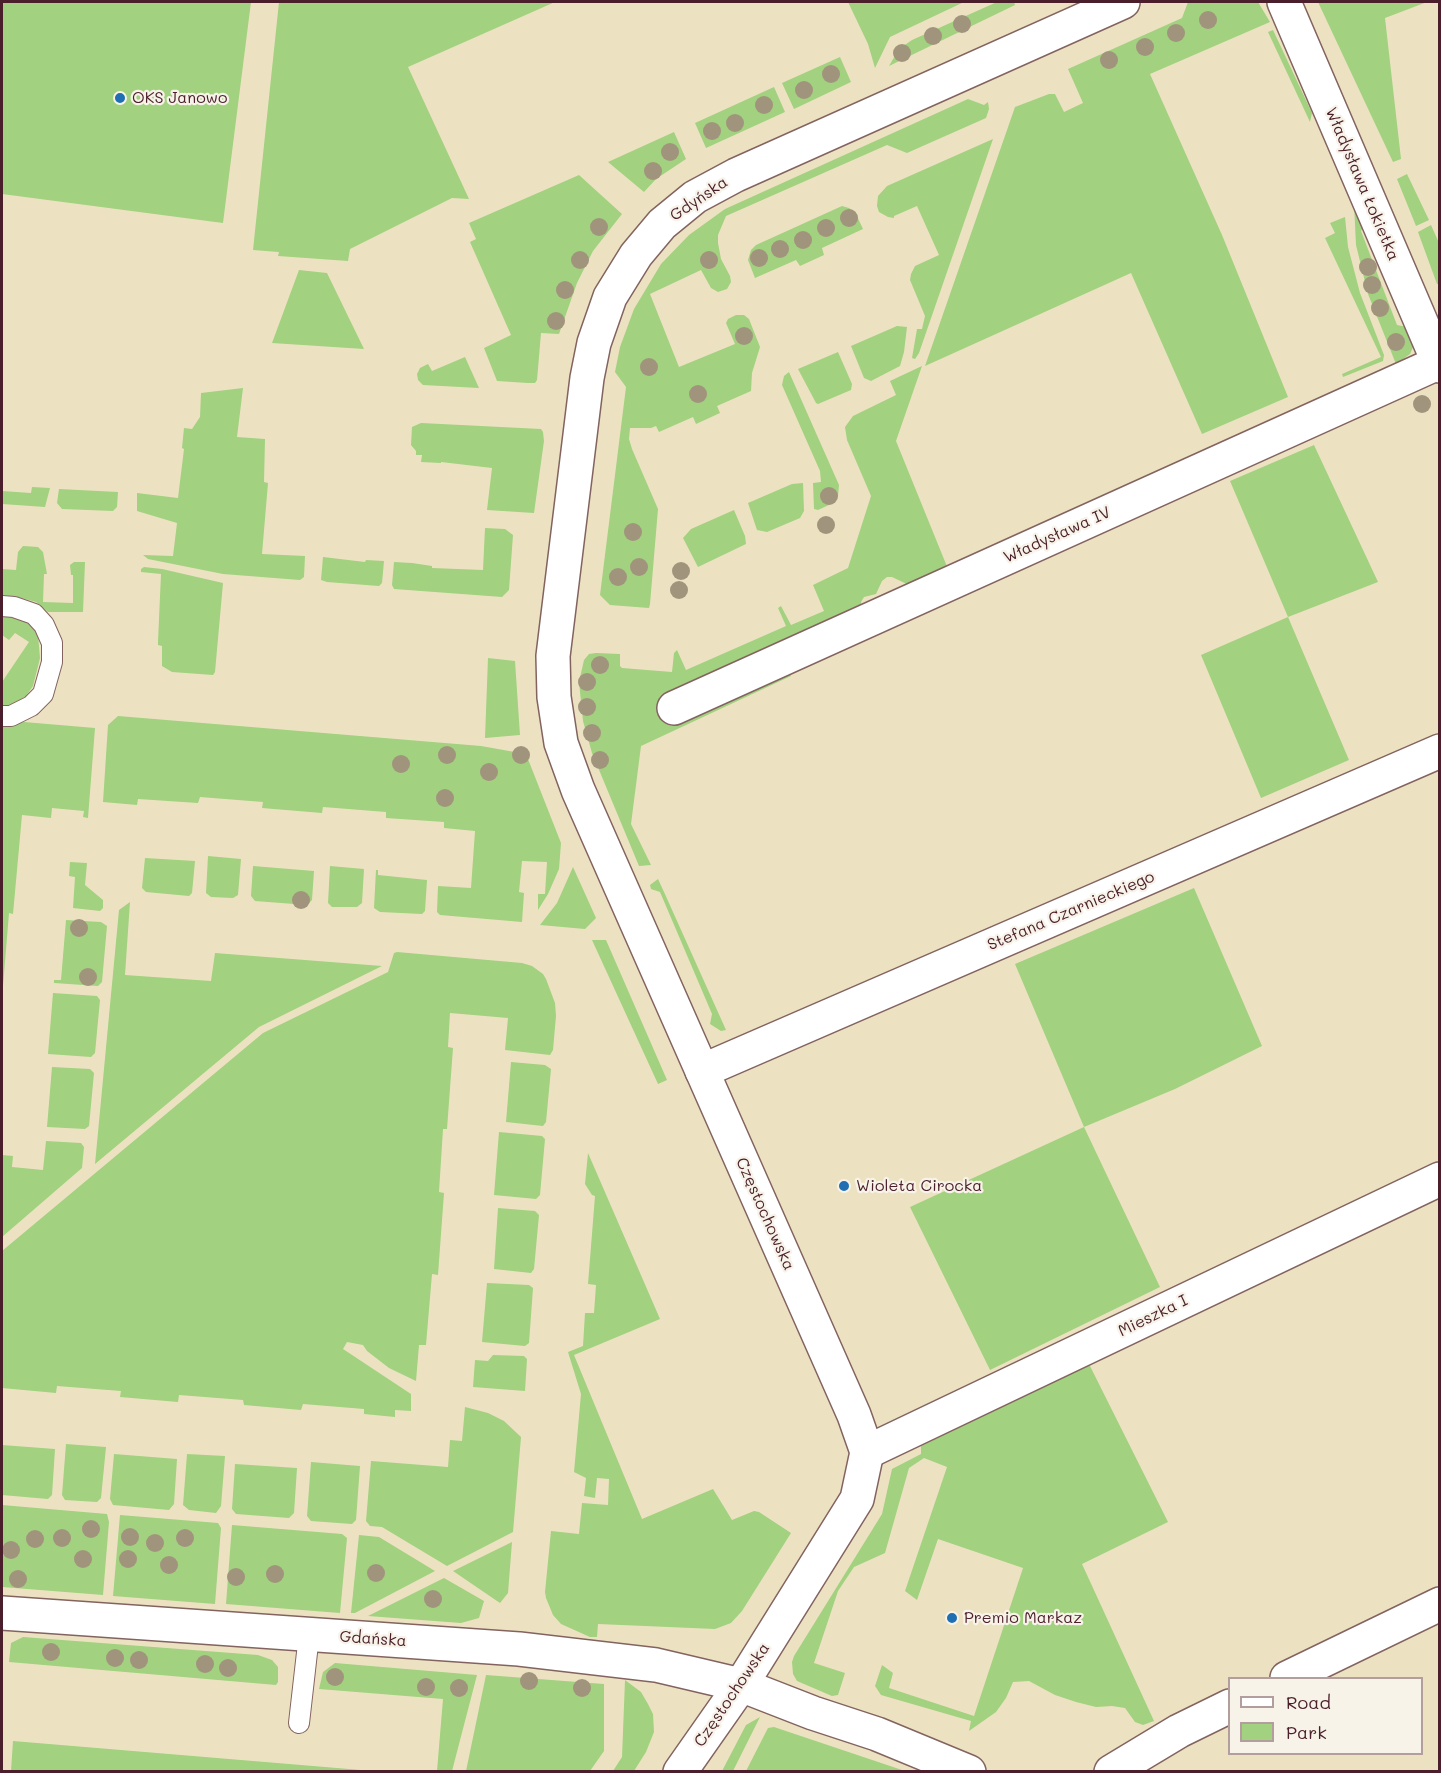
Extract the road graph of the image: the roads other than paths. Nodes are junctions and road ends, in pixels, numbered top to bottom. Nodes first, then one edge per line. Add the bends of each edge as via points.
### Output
1 (1123, 2) edge
2 (1284, 2) edge
3 (1439, 364) edge
4 (2, 606) edge
5 (557, 625) joint
6 (674, 708) dead end
7 (2, 716) edge
8 (1440, 751) edge
9 (702, 1071) junction
10 (1440, 1179) edge
11 (867, 1452) junction
12 (1440, 1604) edge
13 (2, 1612) edge
14 (309, 1635) junction
15 (1289, 1677) edge
16 (741, 1685) junction
17 (1228, 1707) edge
18 (299, 1723) dead end
19 (680, 1772) edge
20 (969, 1772) edge
21 (1111, 1772) edge

1 - 5 street, Gdyńska via 714,185 652,235 616,287 594,343
2 - 3 street, Władysława Łokietka
3 - 6 street, Władysława IV
4 - 7 lane via 34,614 52,643 52,662 43,694 31,706
5 - 9 street, Częstochowska via 553,656 555,716 567,764
8 - 9 street, Stefana Czarnieckiego
9 - 11 street, Częstochowska
10 - 11 street, Mieszka I
11 - 16 street, Częstochowska via 857,1499
12 - 15 street
13 - 14 street, Gdańska
14 - 16 street, Gdańska via 519,1649 656,1665
14 - 18 lane
16 - 19 street, Częstochowska
16 - 20 street, Gdańska via 878,1734
17 - 21 street

